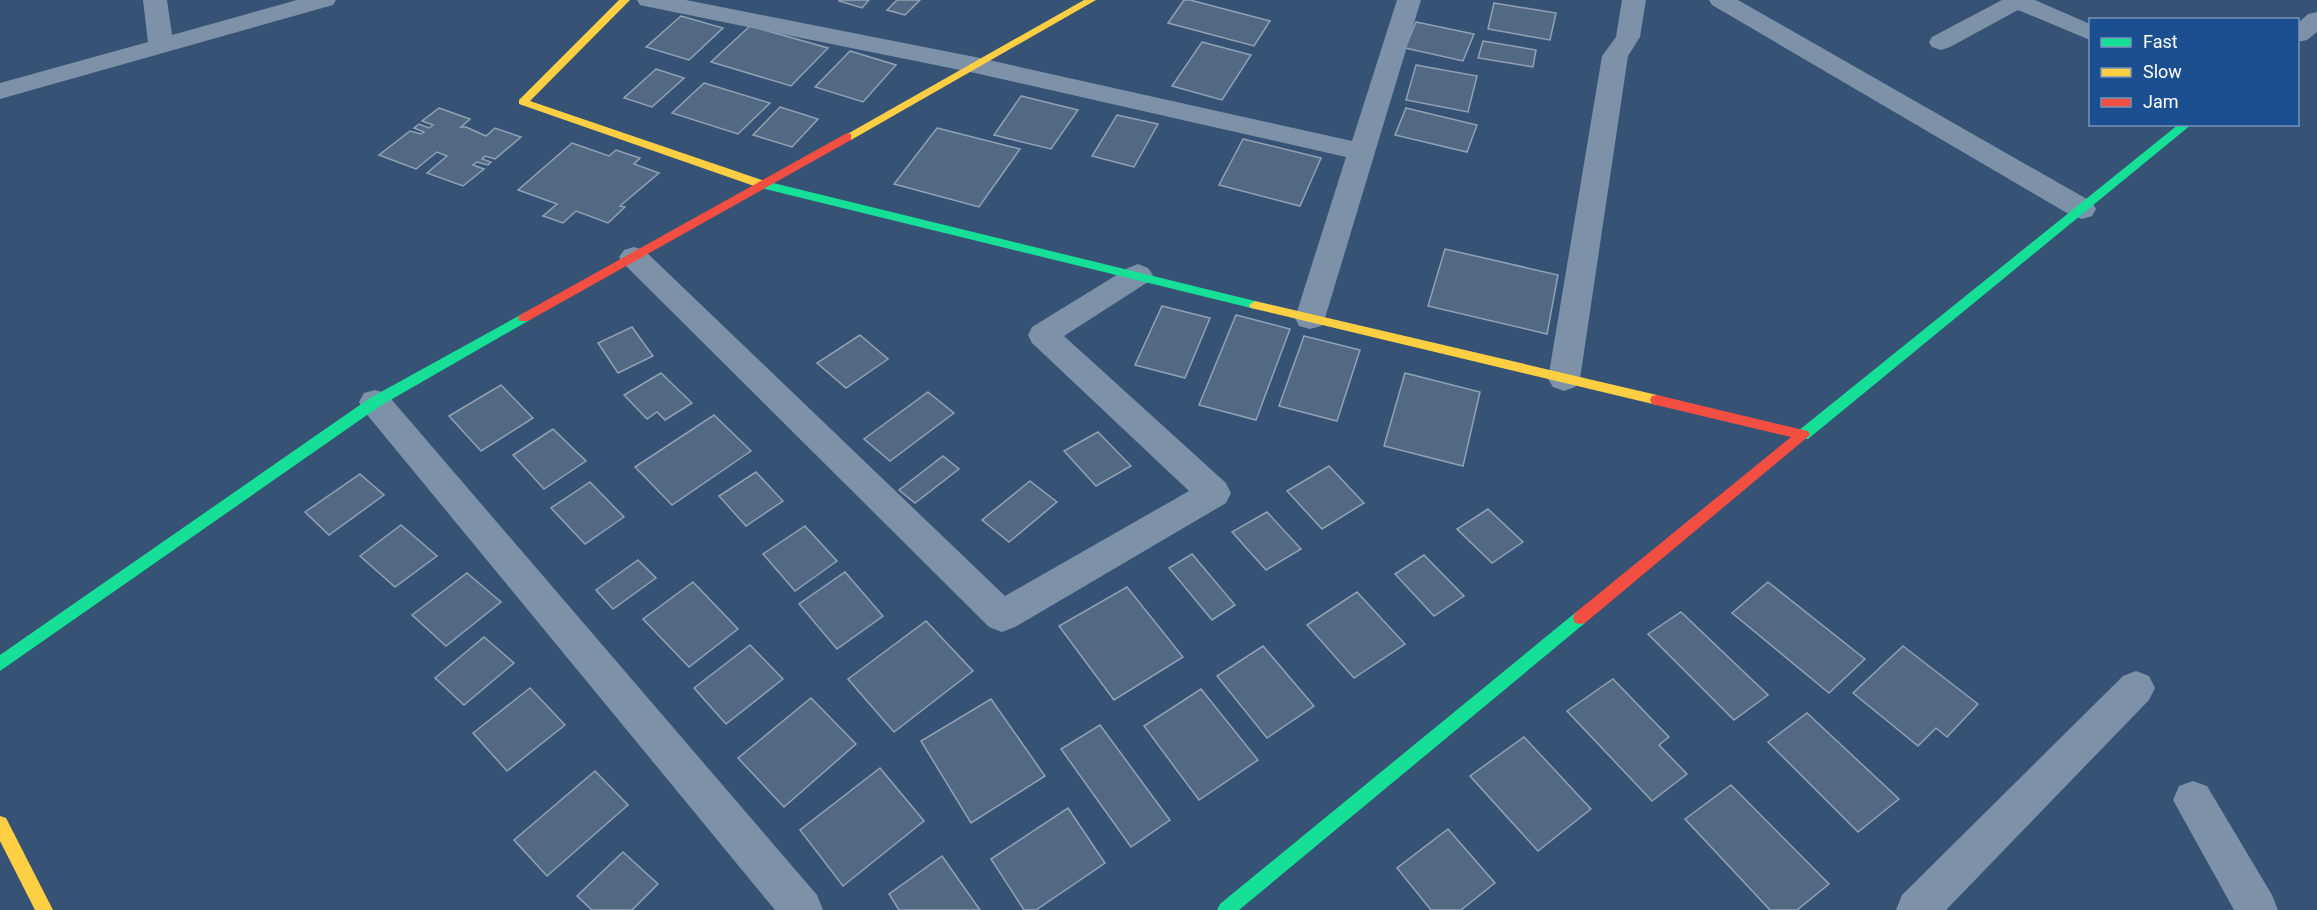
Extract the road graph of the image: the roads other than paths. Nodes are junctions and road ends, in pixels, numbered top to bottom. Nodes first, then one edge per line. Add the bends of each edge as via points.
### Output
1 (155, 0) edge
2 (324, 0) edge
3 (625, 0) edge
4 (649, 0) edge
5 (1090, 0) edge
6 (1409, 0) edge
7 (1634, 0) edge
8 (1721, 0) edge
9 (2016, 1) edge
10 (2317, 19) edge
11 (2089, 32) edge
12 (2299, 34) edge
13 (1941, 42) dead end
14 (161, 47) junction
15 (975, 65) junction
16 (0, 91) edge
17 (2185, 126) edge
18 (1362, 152) junction
19 (763, 185) junction
20 (2082, 209) junction
21 (634, 257) junction
22 (1138, 275) junction
23 (1310, 318) junction
24 (1564, 379) junction
25 (375, 402) junction
26 (1803, 435) junction
27 (0, 664) edge
28 (2136, 688) dead end
29 (2193, 800) dead end
30 (0, 824) edge
31 (44, 910) edge
32 (802, 910) edge
33 (1226, 910) edge
34 (1917, 910) edge
35 (2257, 910) edge

1 - 14 street
2 - 14 street
3 - 19 street via 523,102
4 - 15 street
5 - 15 street
6 - 18 street
7 - 24 street via 1628,37 1615,56
8 - 20 street
9 - 11 street
9 - 13 street
10 - 12 street
14 - 16 street
15 - 18 street
15 - 19 street
17 - 20 street
18 - 23 street
19 - 21 street
19 - 22 street
20 - 26 street
21 - 22 street via 1002,616 1214,494 1042,335
21 - 25 street
22 - 23 street
23 - 24 street
24 - 26 street
25 - 27 street
25 - 32 street
26 - 33 street
28 - 34 street
29 - 35 street
30 - 31 street

